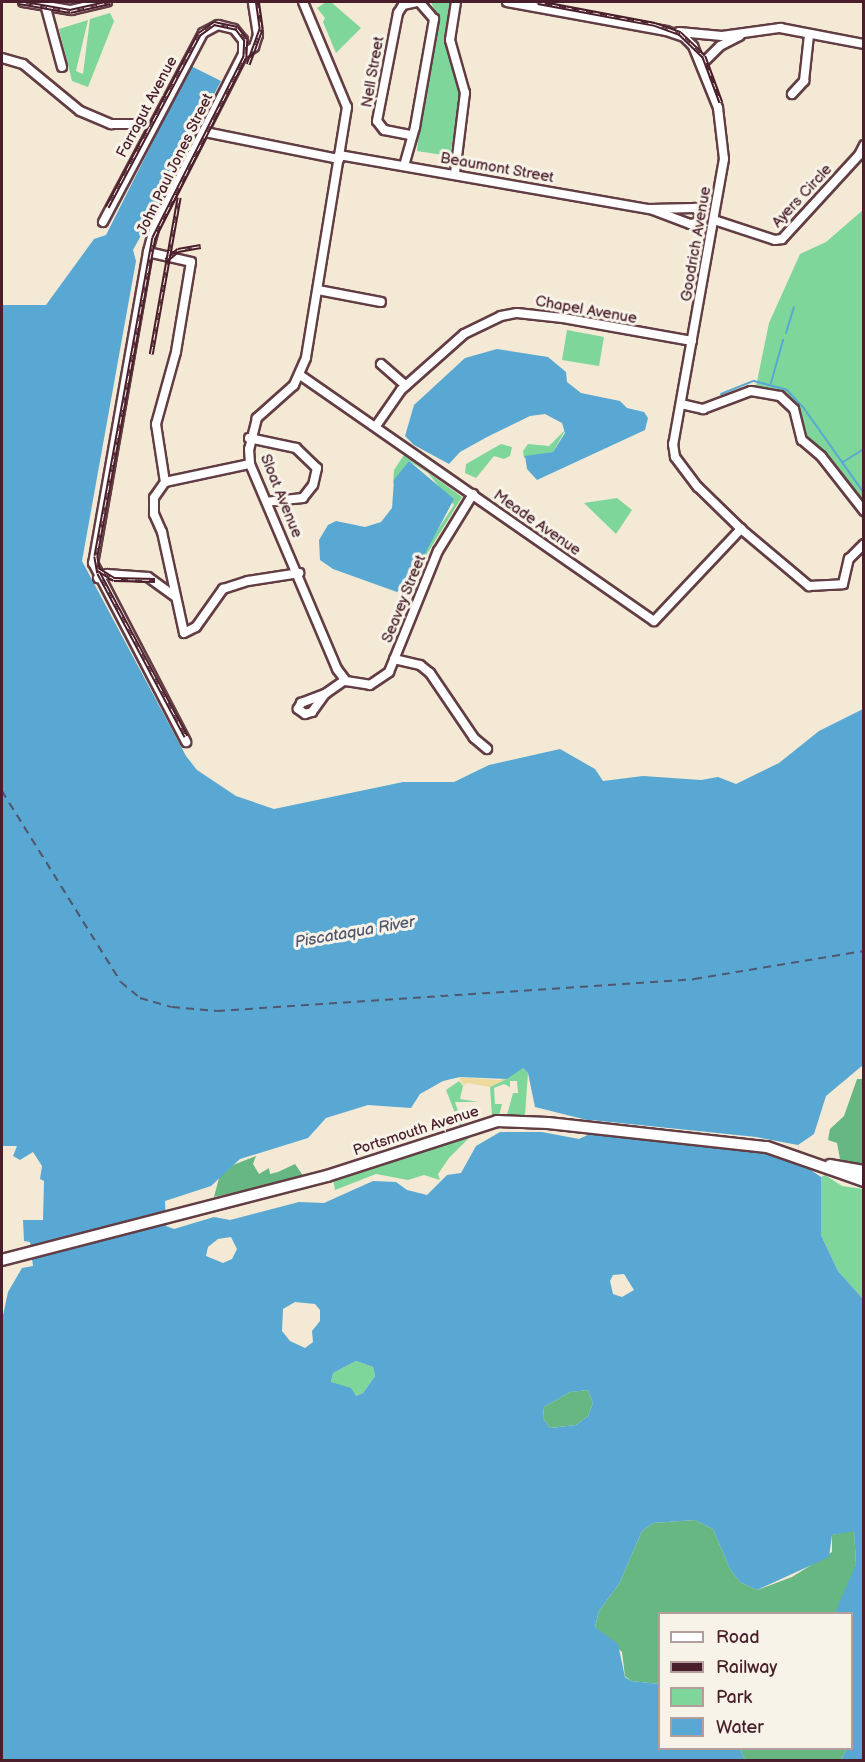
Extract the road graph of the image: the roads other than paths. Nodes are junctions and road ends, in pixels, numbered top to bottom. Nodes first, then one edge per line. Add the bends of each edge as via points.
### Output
1 (23, 2) edge
2 (106, 2) edge
3 (253, 2) edge
4 (303, 2) edge
5 (418, 2) edge
6 (456, 2) edge
7 (507, 2) edge
8 (46, 8) junction
9 (666, 30) junction
10 (746, 33) junction
11 (809, 35) junction
12 (864, 45) edge
13 (243, 54) junction
14 (2, 58) edge
15 (702, 64) junction
16 (62, 67) dead end
17 (792, 94) dead end
18 (138, 124) dead end
19 (205, 132) junction
20 (410, 135) junction
21 (864, 145) edge
22 (339, 157) junction
23 (404, 166) junction
24 (455, 173) junction
25 (650, 209) junction
26 (714, 220) junction
27 (103, 222) dead end
28 (148, 252) junction
29 (318, 290) junction
30 (381, 302) dead end
31 (692, 341) junction
32 (381, 364) dead end
33 (300, 375) junction
34 (406, 386) junction
35 (681, 404) junction
36 (376, 426) junction
37 (249, 438) junction
38 (250, 464) junction
39 (165, 482) junction
40 (473, 494) junction
41 (267, 502) junction
42 (864, 511) edge
43 (741, 529) junction
44 (864, 544) edge
45 (299, 573) junction
46 (98, 578) junction
47 (174, 596) junction
48 (394, 659) junction
49 (345, 680) junction
50 (326, 694) dead end
51 (186, 741) dead end
52 (487, 749) dead end
53 (809, 1160) junction
54 (864, 1172) edge
55 (864, 1181) edge
56 (2, 1260) edge

1 - 8 street
2 - 8 street via 82,9
3 - 13 street, John Paul Jones Street via 258,35 254,47
4 - 22 street via 347,102
5 - 20 street via 434,19 415,126
5 - 20 street, Nell Street via 403,5 398,13 377,121 384,130
6 - 24 street via 450,40 464,80 465,101
7 - 9 street, Goodrich Avenue
8 - 16 street
9 - 10 street via 714,36
9 - 15 street, Goodrich Avenue via 690,42
10 - 11 street via 780,28
10 - 15 street via 720,46
11 - 12 street
11 - 17 street via 804,81
13 - 19 street, John Paul Jones Street
13 - 27 street, Farragut Avenue via 242,38 232,28 212,26 201,35
14 - 18 street via 23,64 80,111 111,124
15 - 26 street, Goodrich Avenue via 724,137
19 - 22 street, Beaumont Street
19 - 28 street, John Paul Jones Street via 152,233
20 - 23 street
21 - 26 street, Ayers Circle via 782,239
22 - 23 street, Beaumont Street
22 - 29 street
23 - 24 street, Beaumont Street
24 - 25 street, Beaumont Street
25 - 25 street, Beaumont Street via 690,224 697,223 701,214 695,208
26 - 31 street, Goodrich Avenue
28 - 39 street, John Paul Jones Street via 191,262 176,352 156,424
28 - 46 street via 95,544 93,563
29 - 30 street
29 - 33 street
31 - 34 street, Chapel Avenue via 517,313 491,319 469,330
31 - 35 street, Goodrich Avenue
32 - 34 street
33 - 36 street, Meade Avenue
33 - 37 street, Sloat Avenue via 290,389 263,411
34 - 36 street, Chapel Avenue
35 - 42 street via 703,409 751,391 780,396 794,409 802,440 821,456
35 - 43 street, Goodrich Avenue via 673,444 677,462
36 - 40 street, Meade Avenue
37 - 38 street, Sloat Avenue
37 - 41 street via 296,448 316,468 313,485 303,498
38 - 39 street
38 - 41 street, Sloat Avenue
39 - 47 street via 154,498 154,514 162,532
40 - 43 street, Meade Avenue via 654,621
40 - 48 street, Seavey Street via 438,551
41 - 45 street, Sloat Avenue
43 - 44 street, Goodrich Avenue via 809,586 843,584 849,559
45 - 47 street via 229,586 217,595 196,627 184,633
45 - 49 street, Sloat Avenue
46 - 47 street via 107,574 148,577
46 - 51 street
48 - 49 street, Seavey Street via 386,676 376,683 360,686
48 - 52 street via 430,673 474,738
49 - 50 street
53 - 54 main road, Portsmouth Avenue
53 - 55 main road, Portsmouth Avenue
53 - 56 main road, Portsmouth Avenue via 743,1143 497,1121 327,1176

